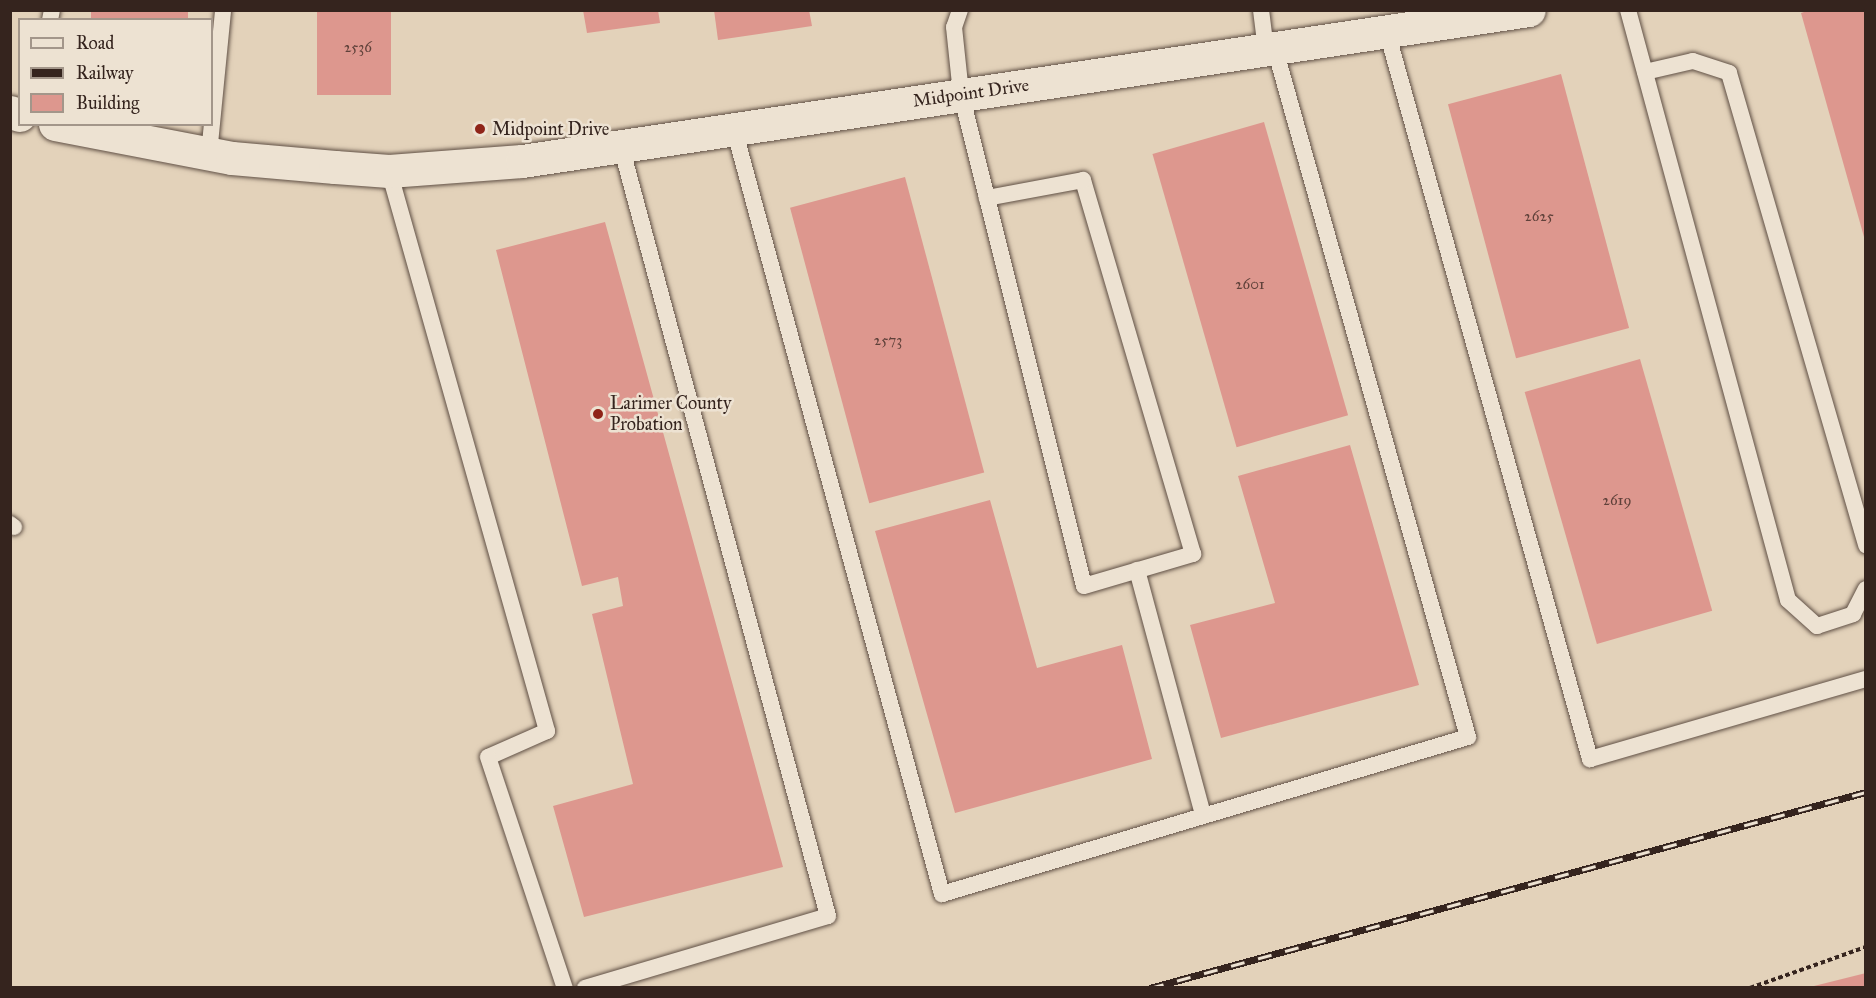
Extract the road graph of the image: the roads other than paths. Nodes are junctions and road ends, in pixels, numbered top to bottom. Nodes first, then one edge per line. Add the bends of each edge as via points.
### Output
1 (223, 10) edge
2 (960, 10) edge
3 (1261, 10) edge
4 (1529, 10) edge
5 (1628, 10) edge
6 (1387, 32) junction
7 (1271, 49) junction
8 (1645, 72) junction
9 (961, 94) junction
10 (213, 113) edge
11 (66, 126) edge
12 (212, 126) edge
13 (734, 129) junction
14 (621, 146) junction
15 (209, 154) junction
16 (389, 171) junction
17 (987, 198) junction
18 (1866, 546) edge
19 (1137, 570) junction
20 (1866, 589) edge
21 (1866, 679) edge
22 (1203, 814) junction
23 (565, 987) edge
24 (585, 987) edge

1 - 10 lane
2 - 9 lane via 954,27
3 - 7 lane
4 - 6 street, Midpoint Drive
5 - 8 lane
6 - 7 street, Midpoint Drive
6 - 21 lane via 1590,759
7 - 9 street, Midpoint Drive
7 - 22 lane via 1468,737
8 - 18 lane via 1693,61 1729,73
8 - 20 lane via 1788,600 1817,626 1853,614
9 - 13 street, Midpoint Drive
9 - 17 lane
11 - 15 street, Midpoint Drive
12 - 15 lane
13 - 14 street, Midpoint Drive
13 - 22 lane via 942,894
14 - 16 street, Midpoint Drive via 522,161
14 - 24 lane via 828,916
15 - 16 street, Midpoint Drive
16 - 23 lane via 547,731 488,757
17 - 19 lane via 1084,586
17 - 19 lane via 1083,180 1193,554
19 - 22 lane

